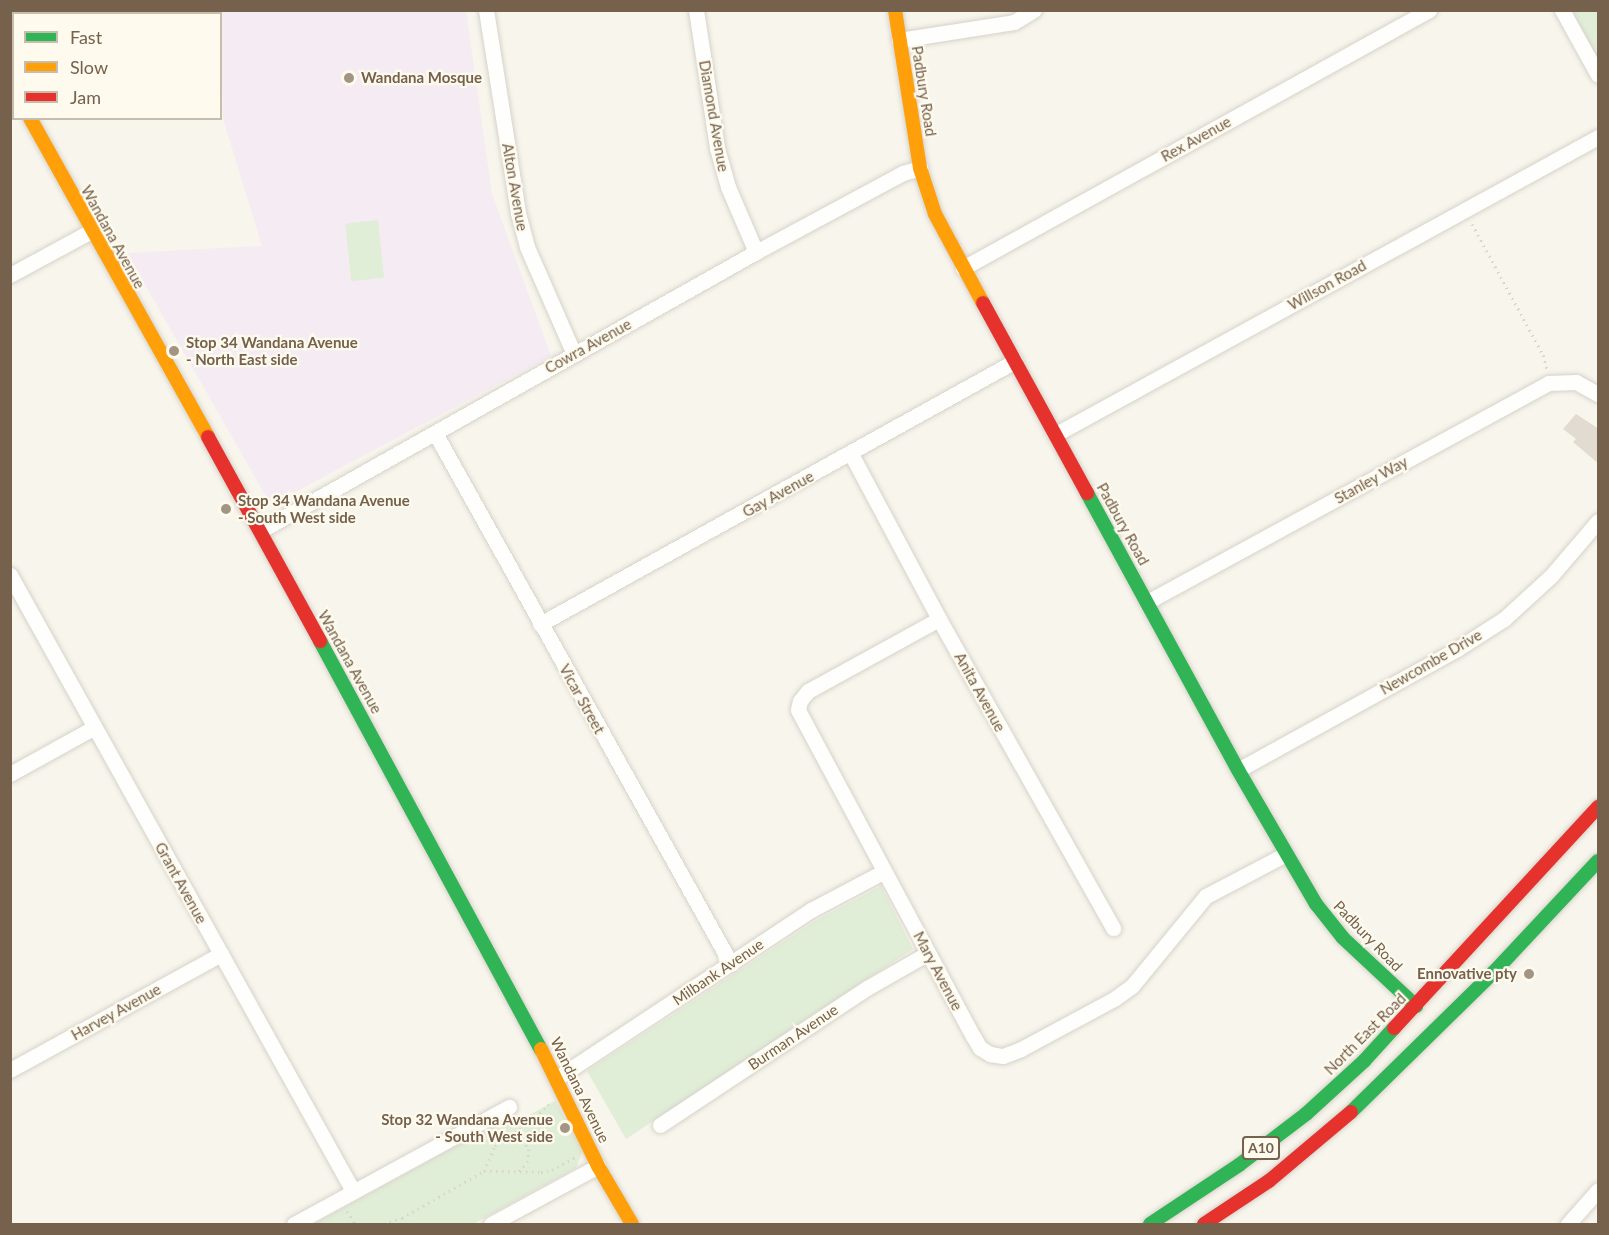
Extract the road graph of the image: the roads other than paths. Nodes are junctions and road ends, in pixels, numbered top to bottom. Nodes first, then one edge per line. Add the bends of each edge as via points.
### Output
1 (486, 10) edge
2 (696, 10) edge
3 (895, 10) edge
4 (1034, 10) edge
5 (1429, 10) edge
6 (1563, 10) edge
7 (900, 40) junction
8 (1599, 75) edge
9 (31, 120) edge
10 (1599, 137) edge
11 (920, 168) junction
12 (91, 231) junction
13 (756, 252) junction
14 (963, 268) junction
15 (10, 275) edge
16 (574, 354) junction
17 (1015, 361) junction
18 (1599, 394) edge
19 (435, 433) junction
20 (1056, 434) junction
21 (851, 454) junction
22 (1599, 521) edge
23 (260, 531) junction
24 (10, 574) edge
25 (1147, 602) junction
26 (939, 619) junction
27 (540, 624) junction
28 (93, 728) junction
29 (1238, 770) junction
30 (10, 774) edge
31 (1599, 807) edge
32 (1286, 854) junction
33 (1599, 861) edge
34 (883, 872) junction
35 (1113, 928) dead end
36 (928, 953) junction
37 (221, 954) junction
38 (731, 964) junction
39 (1494, 972) junction
40 (1416, 1006) junction
41 (1415, 1050) junction
42 (10, 1070) edge
43 (557, 1078) junction
44 (509, 1107) dead end
45 (660, 1125) dead end
46 (598, 1167) junction
47 (1599, 1190) edge
48 (353, 1191) junction
49 (294, 1224) edge
50 (491, 1224) edge
51 (632, 1224) edge
52 (1150, 1224) edge
53 (1204, 1224) edge
54 (1568, 1224) edge

1 - 16 street, Alton Avenue via 524,236
2 - 13 street, Diamond Avenue via 717,148 728,187
3 - 7 main road, Padbury Road
4 - 7 street via 1014,22
5 - 14 street, Rex Avenue
6 - 8 street
7 - 11 main road, Padbury Road
9 - 12 main road, Wandana Avenue
10 - 20 street, Willson Road
11 - 13 street, Cowra Avenue via 903,173
11 - 14 main road, Padbury Road via 929,201
12 - 15 street
12 - 23 main road, Wandana Avenue
13 - 16 street, Cowra Avenue
14 - 17 main road, Padbury Road
16 - 19 street, Cowra Avenue
17 - 20 main road, Padbury Road
17 - 21 street, Gay Avenue
18 - 25 street, Stanley Way via 1576,382 1548,383
19 - 23 street, Cowra Avenue
19 - 27 street, Vicar Street
20 - 25 main road, Padbury Road
21 - 26 street, Anita Avenue
21 - 27 street, Gay Avenue
22 - 29 street, Newcombe Drive via 1551,576 1504,619
23 - 43 main road, Wandana Avenue
24 - 28 street, Grant Avenue
25 - 29 main road, Padbury Road
26 - 34 street, Mary Avenue via 808,691 798,710
26 - 35 street, Anita Avenue
27 - 38 street, Vicar Street
28 - 30 street
28 - 37 street, Grant Avenue
29 - 32 main road, Padbury Road
31 - 40 main road, North East Road / A10
32 - 36 street, Mary Avenue via 1206,896 1132,986 1003,1056 980,1048
32 - 40 main road, Padbury Road via 1327,921
33 - 39 main road, A10
34 - 36 street, Mary Avenue
34 - 38 street, Milbank Avenue via 811,910
36 - 45 street, Burman Avenue via 867,988
37 - 42 street, Harvey Avenue
37 - 48 street, Grant Avenue
38 - 43 street, Milbank Avenue
39 - 40 main road via 1440,1003
39 - 41 main road, A10
40 - 41 main road
40 - 52 main road, North East Road / A10 via 1306,1114 1239,1165
41 - 53 main road, A10 via 1311,1148
43 - 46 main road, Wandana Avenue
44 - 48 street
46 - 50 street
46 - 51 main road, Wandana Avenue
47 - 54 street
48 - 49 street

